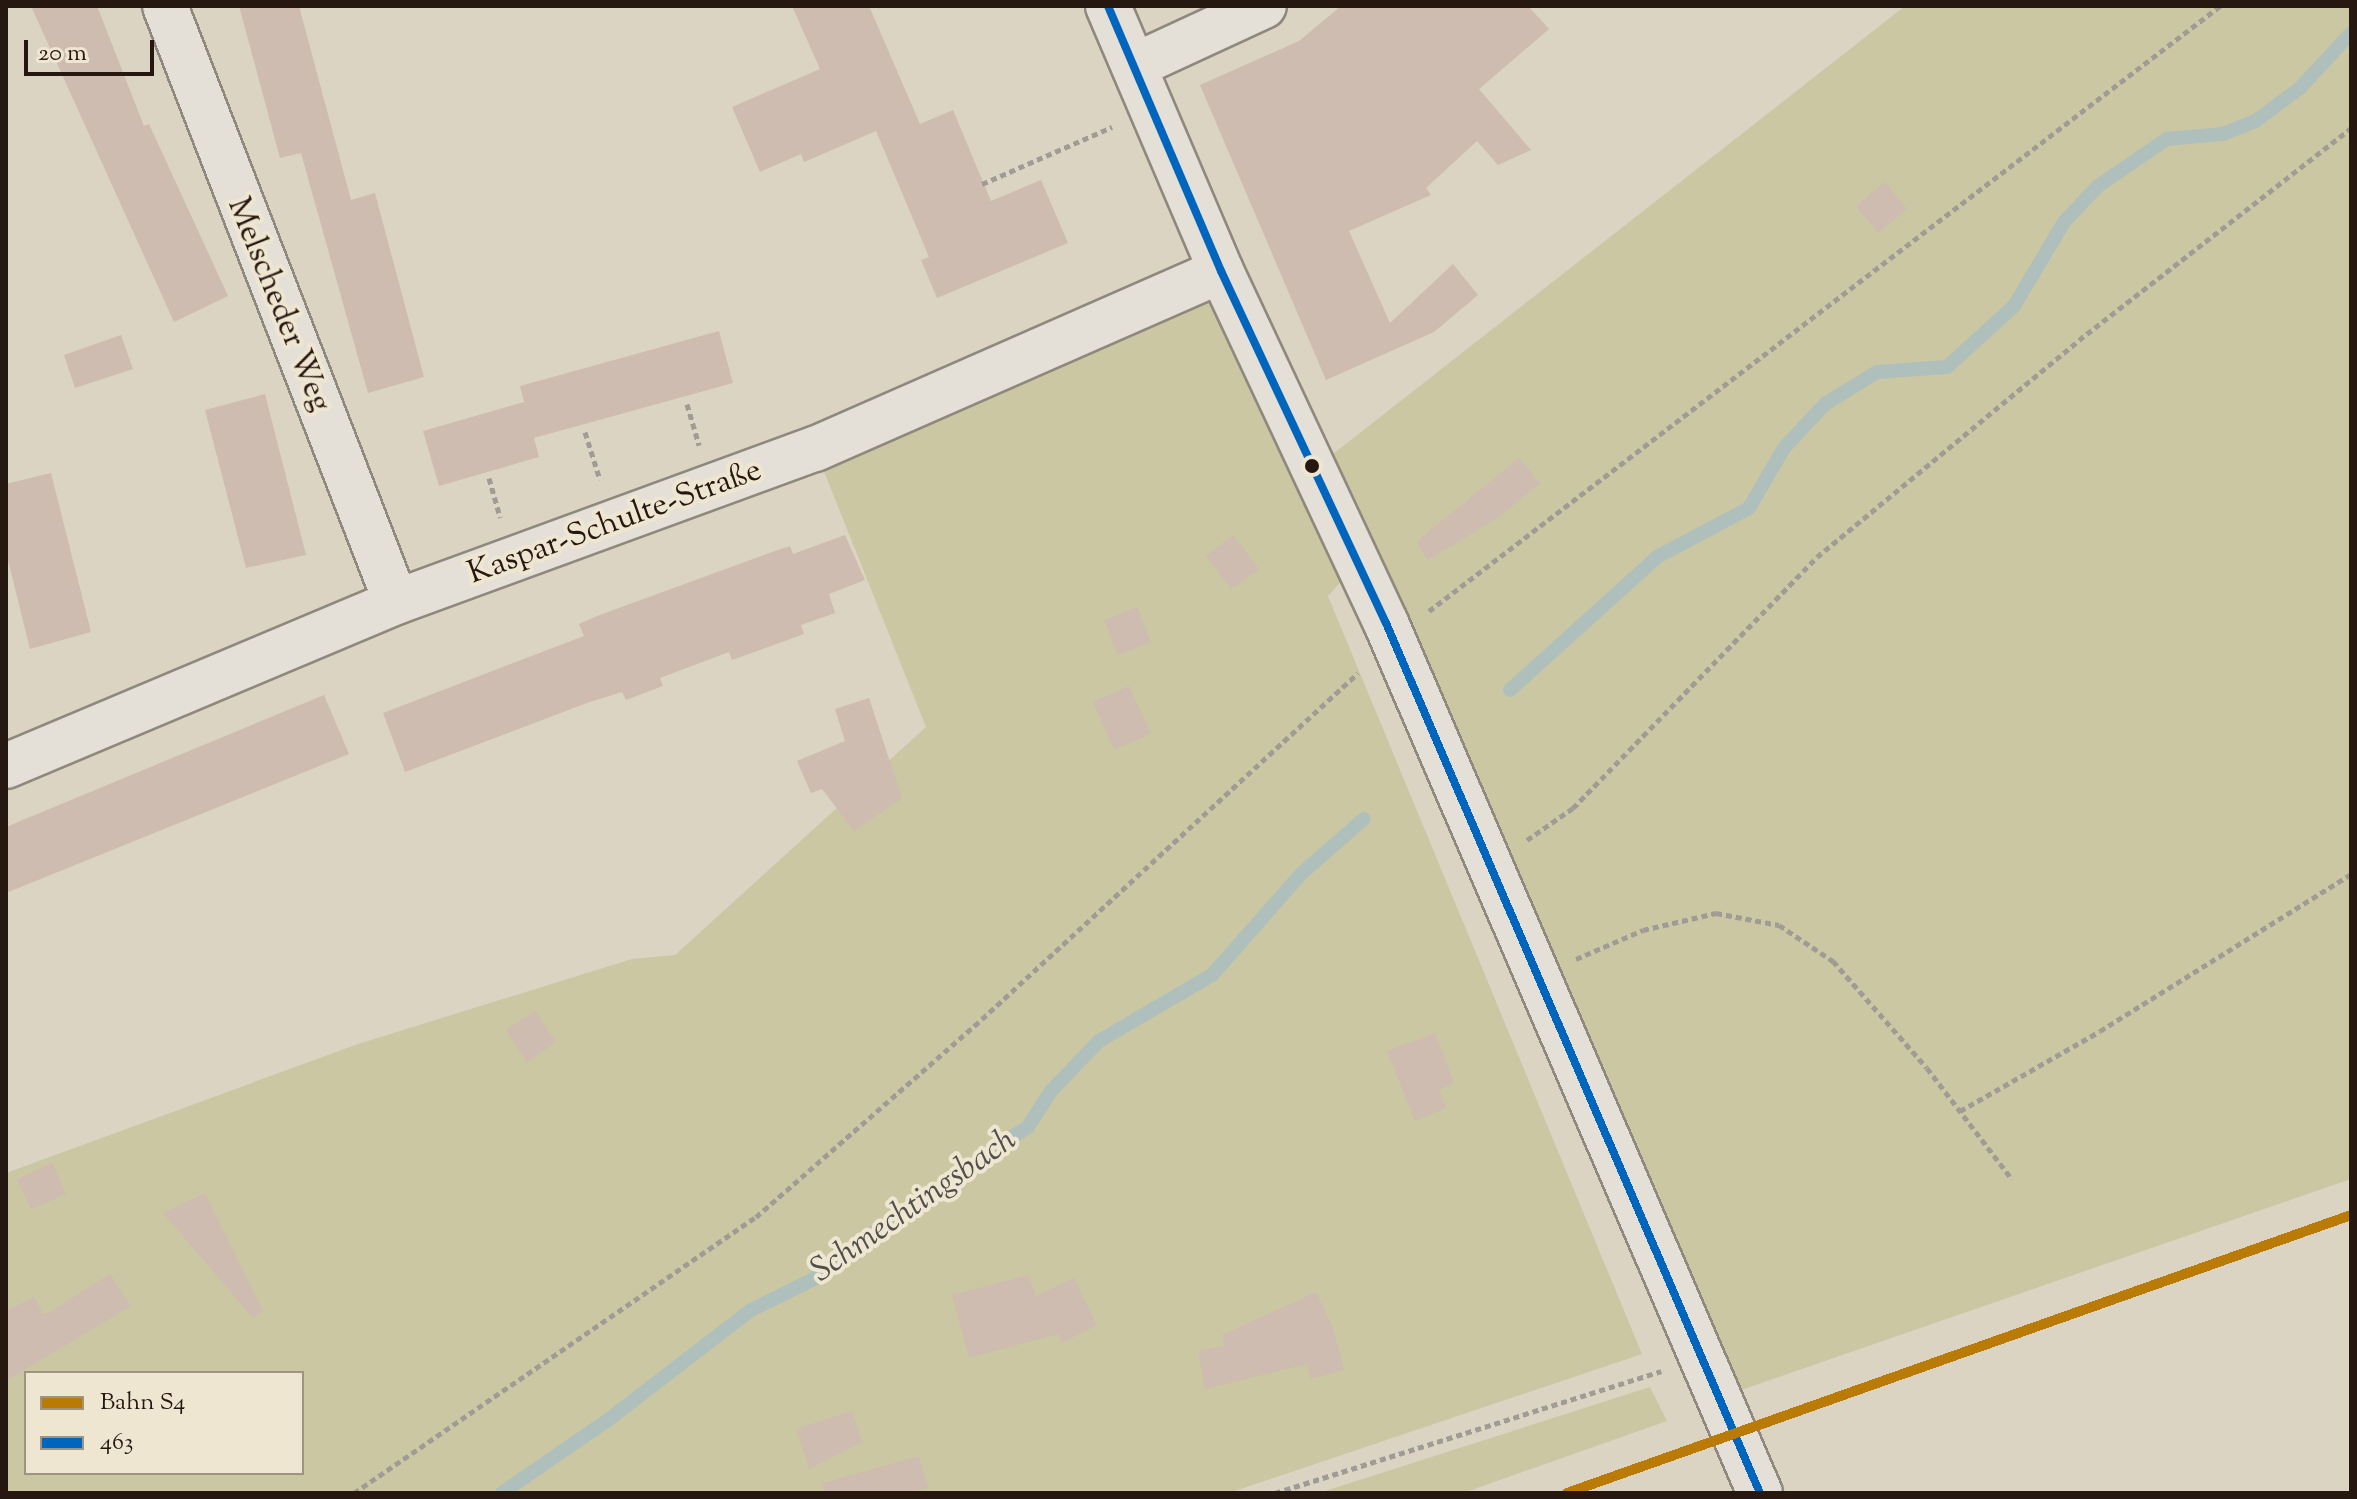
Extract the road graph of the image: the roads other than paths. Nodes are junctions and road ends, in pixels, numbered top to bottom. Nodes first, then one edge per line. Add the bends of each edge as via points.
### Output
1 (165, 6) edge
2 (1108, 6) edge
3 (1264, 6) edge
4 (1134, 66) junction
5 (1221, 271) junction
6 (396, 602) junction
7 (6, 766) edge
8 (1760, 1493) edge

1 - 6 street, Melscheder Weg
2 - 4 street
3 - 4 street
4 - 5 street
5 - 6 street, Kaspar-Schulte-Straße via 815,449
5 - 8 street via 1386,623
6 - 7 street, Kaspar-Schulte-Straße

